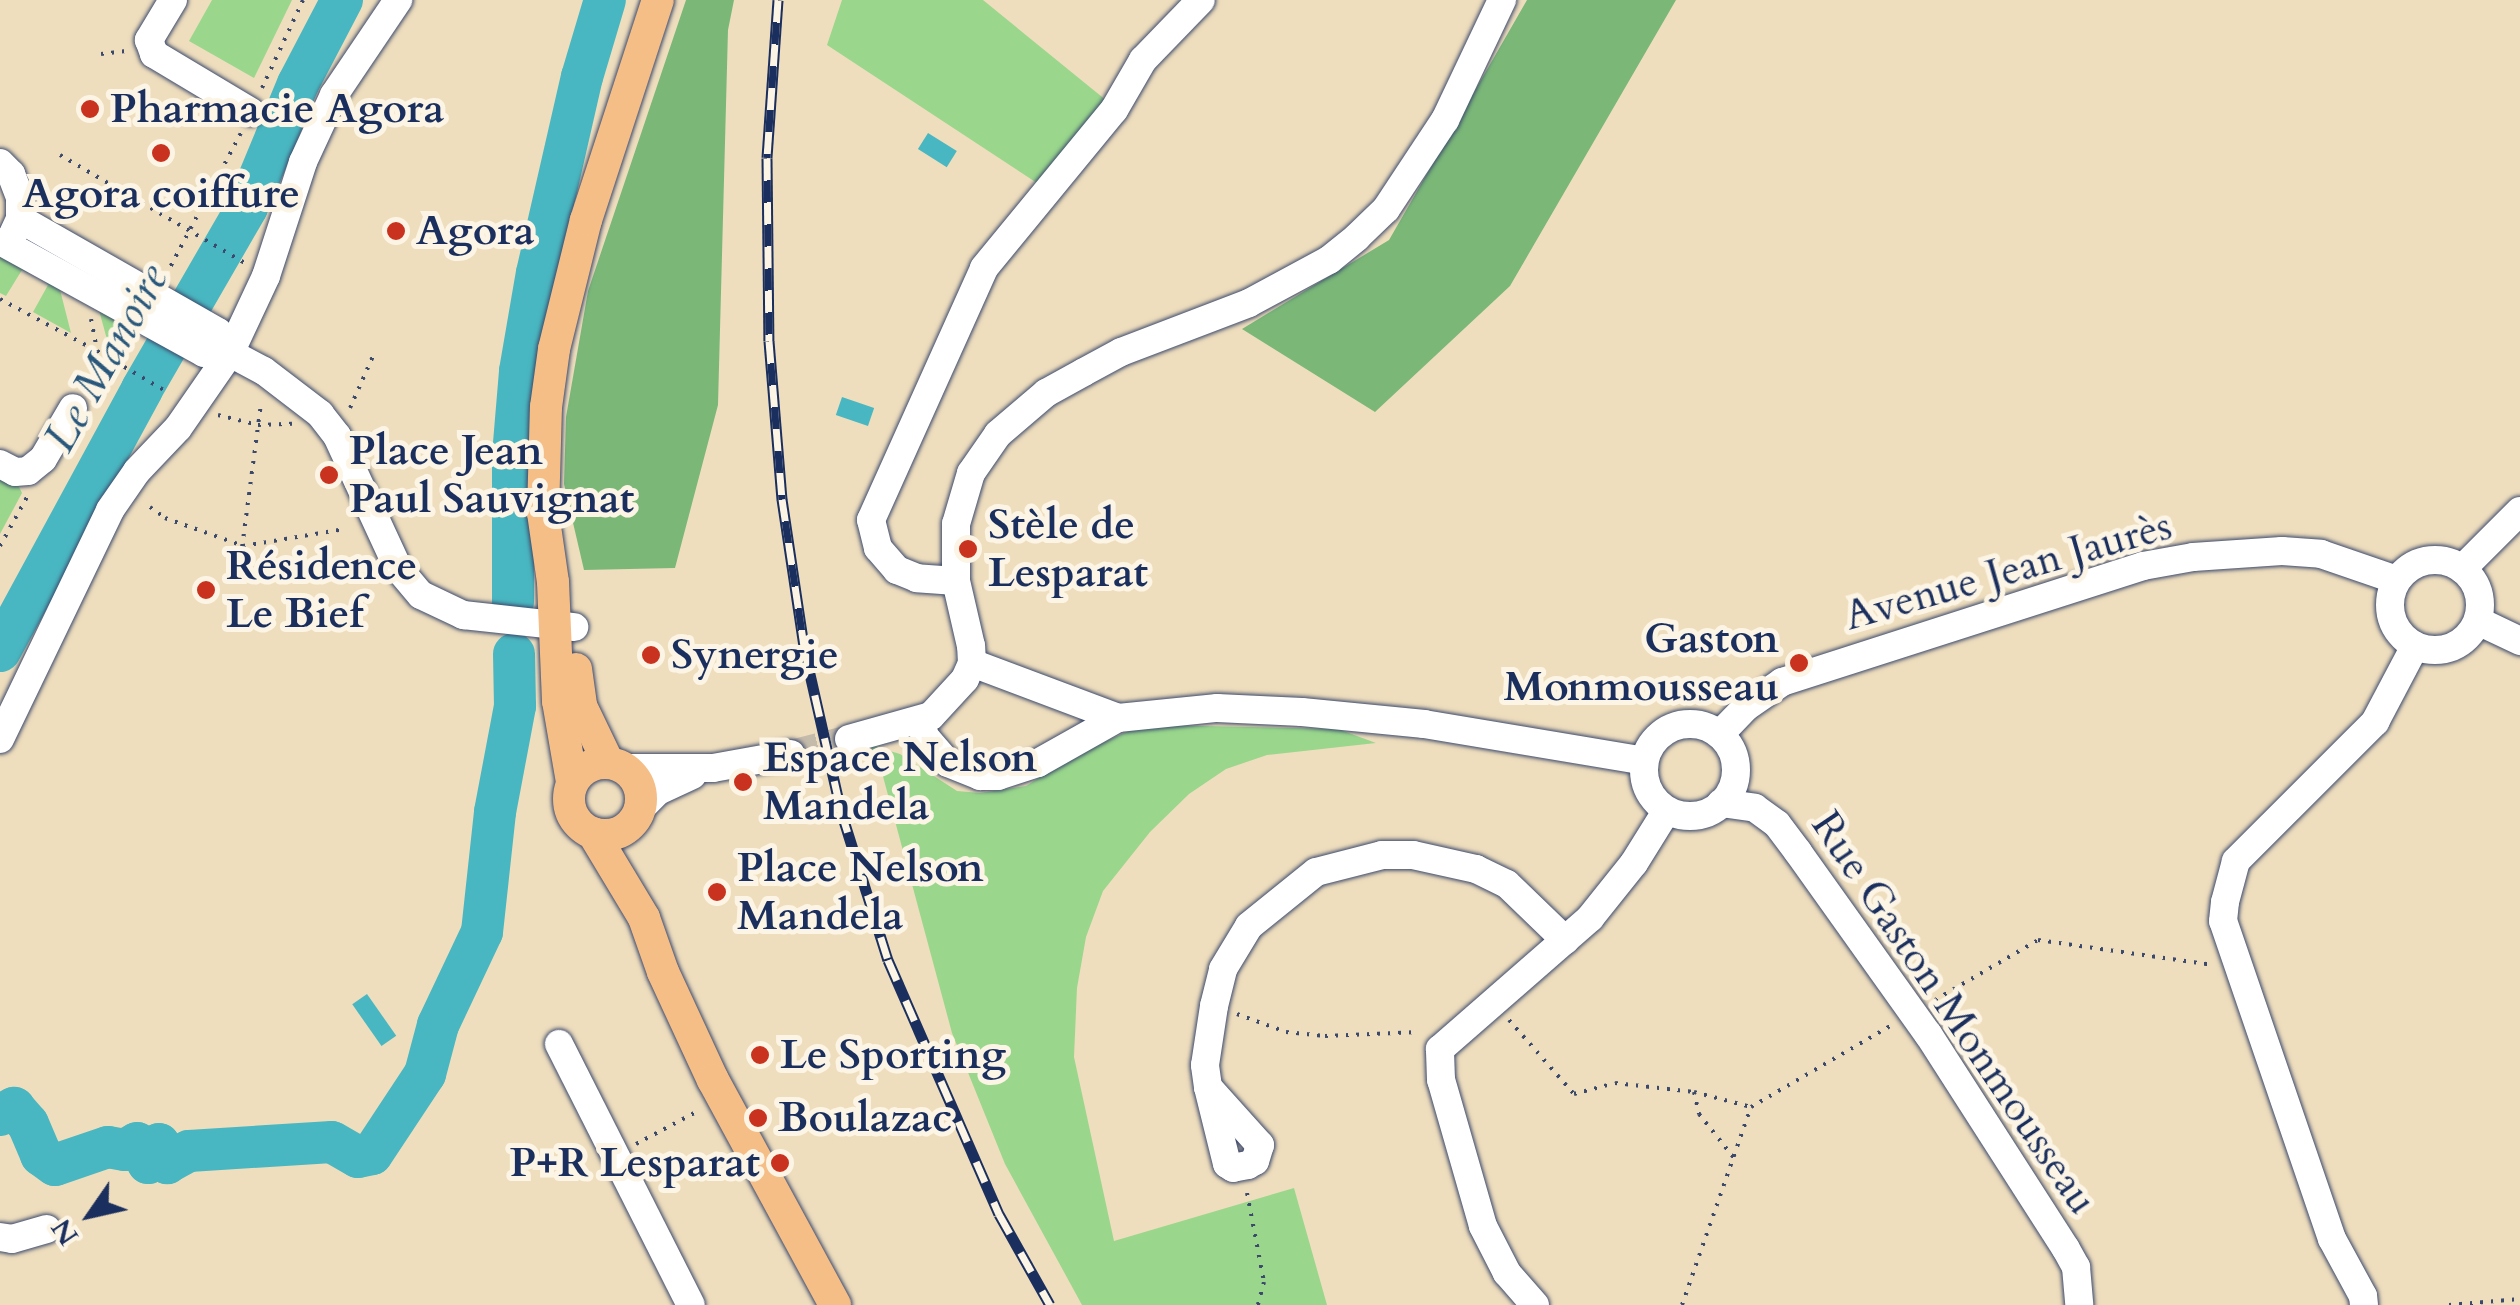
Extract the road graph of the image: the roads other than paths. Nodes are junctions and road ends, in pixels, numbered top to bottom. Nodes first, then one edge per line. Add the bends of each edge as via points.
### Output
1 (172, 0) edge
2 (398, 0) edge
3 (658, 0) edge
4 (1201, 0) edge
5 (1502, 0) edge
6 (250, 112) road end
7 (0, 163) edge
8 (20, 219) junction
9 (1, 242) edge
10 (155, 307) junction
11 (230, 353) junction
12 (73, 408) dead end
13 (0, 464) edge
14 (2520, 512) edge
15 (2462, 570) junction
16 (2398, 580) junction
17 (956, 581) junction
18 (2478, 621) junction
19 (564, 626) junction
20 (2520, 641) edge
21 (2415, 646) junction
22 (972, 663) junction
23 (1118, 718) junction
24 (919, 722) junction
25 (1720, 734) junction
26 (0, 739) edge
27 (849, 739) tunnel mouth
28 (791, 754) tunnel mouth
29 (1644, 760) junction
30 (616, 765) junction
31 (712, 768) junction
32 (572, 782) junction
33 (1722, 804) junction
34 (639, 810) junction
35 (1668, 810) junction
36 (592, 833) junction
37 (644, 918) junction
38 (1565, 940) junction
39 (559, 1044) dead end
40 (1241, 1168) road end
41 (47, 1228) dead end
42 (0, 1237) edge
43 (691, 1305) edge
44 (835, 1305) edge
45 (1536, 1305) edge
46 (2079, 1305) edge
47 (2364, 1305) edge

1 - 6 street via 150,40 154,54
2 - 11 street via 334,95
3 - 19 main road via 564,300 546,406 544,468 571,574
4 - 17 street via 1143,60 1114,110 984,268 871,520 878,548 897,570
5 - 17 street via 1444,120 1386,209 1358,237 1264,295 1084,372 1046,393 998,434 962,499
7 - 8 street via 20,198
8 - 9 street
8 - 10 street
9 - 10 street
10 - 11 street via 198,336 204,353
11 - 19 street via 302,398 332,428 398,568 420,594 463,615
11 - 26 street via 110,510
12 - 13 street via 43,459 14,472
14 - 15 street
15 - 16 street via 2443,561 2422,562
15 - 18 street via 2480,598
16 - 21 street via 2390,610 2402,637
16 - 25 street, Avenue Jean Jaurès via 2321,554 2282,550 2143,566 1782,682
17 - 22 street
18 - 20 street
18 - 21 street via 2452,647
19 - 30 main road via 581,706
19 - 32 main road via 558,701
21 - 47 street via 2375,722 2236,861 2224,902 2223,920 2325,1221
22 - 23 street
22 - 24 street via 956,693
23 - 24 street via 1038,764 998,776 948,763
23 - 29 street via 1217,708 1302,712 1424,724
24 - 27 street
25 - 29 street via 1681,724 1657,736
25 - 33 street via 1730,746 1736,776
28 - 31 street
29 - 35 street via 1648,789
30 - 31 street
30 - 32 main road via 587,767
30 - 34 main road via 638,786
31 - 34 street via 658,791
32 - 36 main road via 574,818
33 - 35 street via 1696,816
33 - 46 street, Rue Gaston Monmousseau via 1755,808 1778,824 1928,1034 2076,1266
34 - 36 main road via 626,828
34 - 37 main road via 635,868
35 - 38 street via 1634,863
36 - 37 main road
37 - 44 main road via 713,1080
38 - 40 street via 1507,884 1476,869 1413,855 1349,861 1303,881 1249,926 1223,969 1214,1006 1208,1087 1260,1146 1255,1160
38 - 45 street via 1446,1041 1438,1060 1483,1226 1507,1273
39 - 43 street
41 - 42 street via 12,1240

